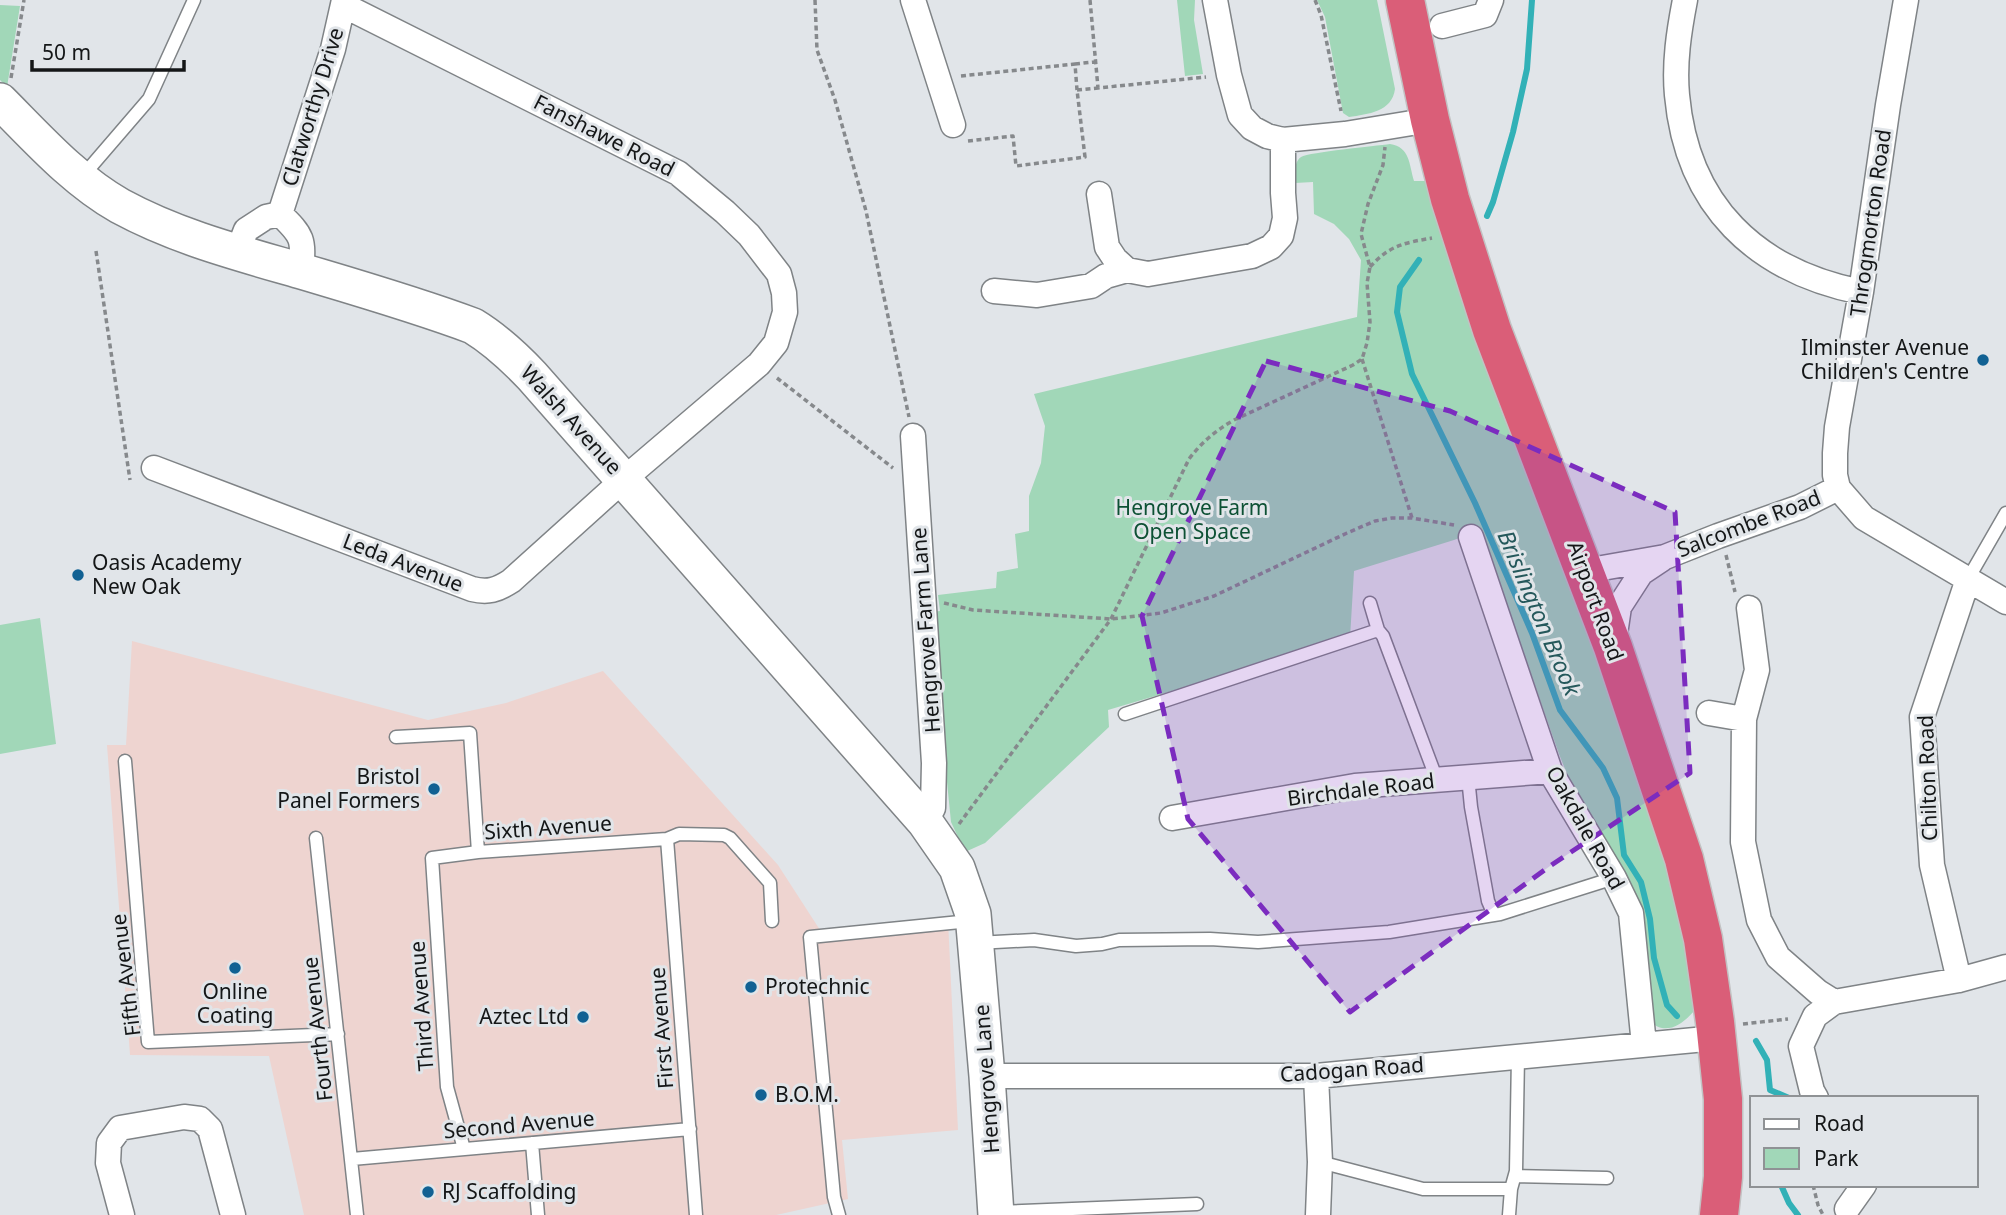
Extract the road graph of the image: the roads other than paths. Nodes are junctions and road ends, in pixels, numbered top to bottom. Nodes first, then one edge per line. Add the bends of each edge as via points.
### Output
1 (194, 0) edge
2 (913, 0) edge
3 (1215, 0) edge
4 (1405, 0) edge
5 (1490, 0) edge
6 (1685, 0) edge
7 (1906, 0) edge
8 (343, 3) edge
9 (1442, 26) dead end
10 (3, 104) edge
11 (1430, 120) junction
12 (953, 125) road end
13 (1283, 140) junction
14 (80, 178) junction
15 (1099, 194) dead end
16 (280, 214) junction
17 (237, 253) junction
18 (1127, 270) junction
19 (301, 271) junction
20 (994, 291) dead end
21 (1861, 292) junction
22 (913, 436) road end
23 (154, 468) dead end
24 (624, 480) junction
25 (1838, 488) junction
26 (2006, 513) edge
27 (1472, 540) road end
28 (1665, 557) junction
29 (1585, 571) junction
30 (1968, 579) junction
31 (1370, 603) dead end
32 (2006, 603) edge
33 (1749, 608) road end
34 (1378, 630) junction
35 (1613, 647) junction
36 (1709, 713) dead end
37 (1125, 714) dead end
38 (1744, 719) junction
39 (396, 737) dead end
40 (125, 761) dead end
41 (1550, 771) junction
42 (1468, 778) junction
43 (1437, 780) junction
44 (1172, 818) dead end
45 (933, 835) junction
46 (316, 838) dead end
47 (667, 839) junction
48 (478, 852) junction
49 (432, 858) joint
50 (1614, 878) junction
51 (1494, 915) junction
52 (772, 921) dead end
53 (975, 932) junction
54 (2006, 967) edge
55 (1959, 980) junction
56 (1824, 1009) junction
57 (1729, 1031) junction
58 (338, 1034) junction
59 (1644, 1045) junction
60 (1518, 1056) junction
61 (988, 1076) junction
62 (1316, 1076) junction
63 (1815, 1096) edge
64 (690, 1129) junction
65 (532, 1143) junction
66 (464, 1149) junction
67 (352, 1159) junction
68 (1320, 1163) junction
69 (1607, 1178) dead end
70 (1513, 1182) junction
71 (1862, 1187) edge
72 (1197, 1204) dead end
73 (1161, 1210) edge
74 (1835, 1212) edge
75 (995, 1214) edge
76 (122, 1215) edge
77 (233, 1215) edge
78 (357, 1215) edge
79 (538, 1215) edge
80 (696, 1215) edge
81 (839, 1215) edge
82 (1318, 1215) edge
83 (1509, 1215) edge
84 (1718, 1215) edge

1 - 14 lane via 149,99
2 - 12 street
3 - 13 street via 1240,115 1252,128
4 - 11 highway, Airport Road
5 - 9 street via 1485,15
6 - 21 street via 1677,95 1689,153 1706,192 1720,214 1766,256 1816,281
7 - 21 street, Throgmorton Road
8 - 16 street, Clatworthy Drive via 333,49
8 - 24 street, Fanshawe Road via 678,173 749,235 779,274 785,312 776,343 759,364
10 - 14 street, Walsh Avenue
11 - 13 street
11 - 29 highway, Airport Road via 1492,330
13 - 18 street via 1285,218 1281,236 1271,247 1252,256 1148,274
14 - 17 street, Walsh Avenue via 156,224
15 - 18 street via 1107,247
16 - 17 street, Clatworthy Drive via 266,216 246,230
16 - 19 street, Clatworthy Drive via 298,232 303,248
17 - 19 street, Walsh Avenue
18 - 20 street via 1091,286 1037,295
19 - 24 street, Walsh Avenue via 453,318 492,338 514,356
21 - 25 street, Throgmorton Road via 1837,427
22 - 45 street, Hengrove Farm Lane via 934,763
23 - 24 street, Leda Avenue via 484,592 511,581
24 - 45 street, Walsh Avenue
25 - 28 street, Salcombe Road via 1800,507
25 - 30 street, Salcombe Road via 1864,518
26 - 30 lane
27 - 41 street, Oakdale Road
28 - 29 street, Salcombe Road
28 - 35 street, Salcombe Road via 1641,573 1619,607
29 - 35 highway, Airport Road
30 - 32 street, Salcombe Road
30 - 55 street, Chilton Road via 1922,717 1931,865
31 - 34 lane
33 - 38 street via 1757,670
34 - 37 lane
34 - 43 lane
35 - 57 highway, Airport Road via 1684,859
36 - 38 street
38 - 56 street via 1743,842 1759,920 1778,957 1818,992
39 - 48 lane via 470,733
40 - 58 lane, Fifth Avenue via 148,1042
41 - 42 street, Birchdale Road
41 - 50 street, Oakdale Road
42 - 43 street, Birchdale Road
42 - 51 lane
43 - 44 street, Birchdale Road via 1355,786
45 - 53 street, Walsh Avenue via 957,868
46 - 58 lane, Fourth Avenue
47 - 48 lane, Sixth Avenue
47 - 52 lane, Sixth Avenue via 679,834 730,838 769,883
47 - 64 lane, First Avenue
48 - 49 lane, Sixth Avenue
49 - 66 lane, Third Avenue via 447,1087
50 - 51 lane
50 - 59 street, Oakdale Road via 1630,913
51 - 53 lane via 1389,932 1258,942 1119,940 1076,946
53 - 61 street, Hengrove Lane
53 - 81 lane via 810,937
54 - 55 street
55 - 56 street via 1876,994
56 - 63 street via 1801,1046
57 - 59 street, Cadogan Road
57 - 84 highway, Airport Road
58 - 67 lane, Fourth Avenue
59 - 60 street, Cadogan Road
60 - 62 street, Cadogan Road
60 - 70 lane
61 - 62 street, Cadogan Road
61 - 75 street, Hengrove Lane
62 - 68 street
64 - 65 lane, Second Avenue
64 - 80 lane, First Avenue
65 - 66 lane, Second Avenue
65 - 79 lane
66 - 67 lane, Second Avenue
67 - 78 lane, Fourth Avenue
68 - 70 lane via 1423,1189
68 - 82 street
69 - 70 lane
70 - 83 lane
71 - 74 street
72 - 73 lane
73 - 75 lane
76 - 77 street via 108,1163 109,1143 120,1128 184,1118 200,1119 209,1129

